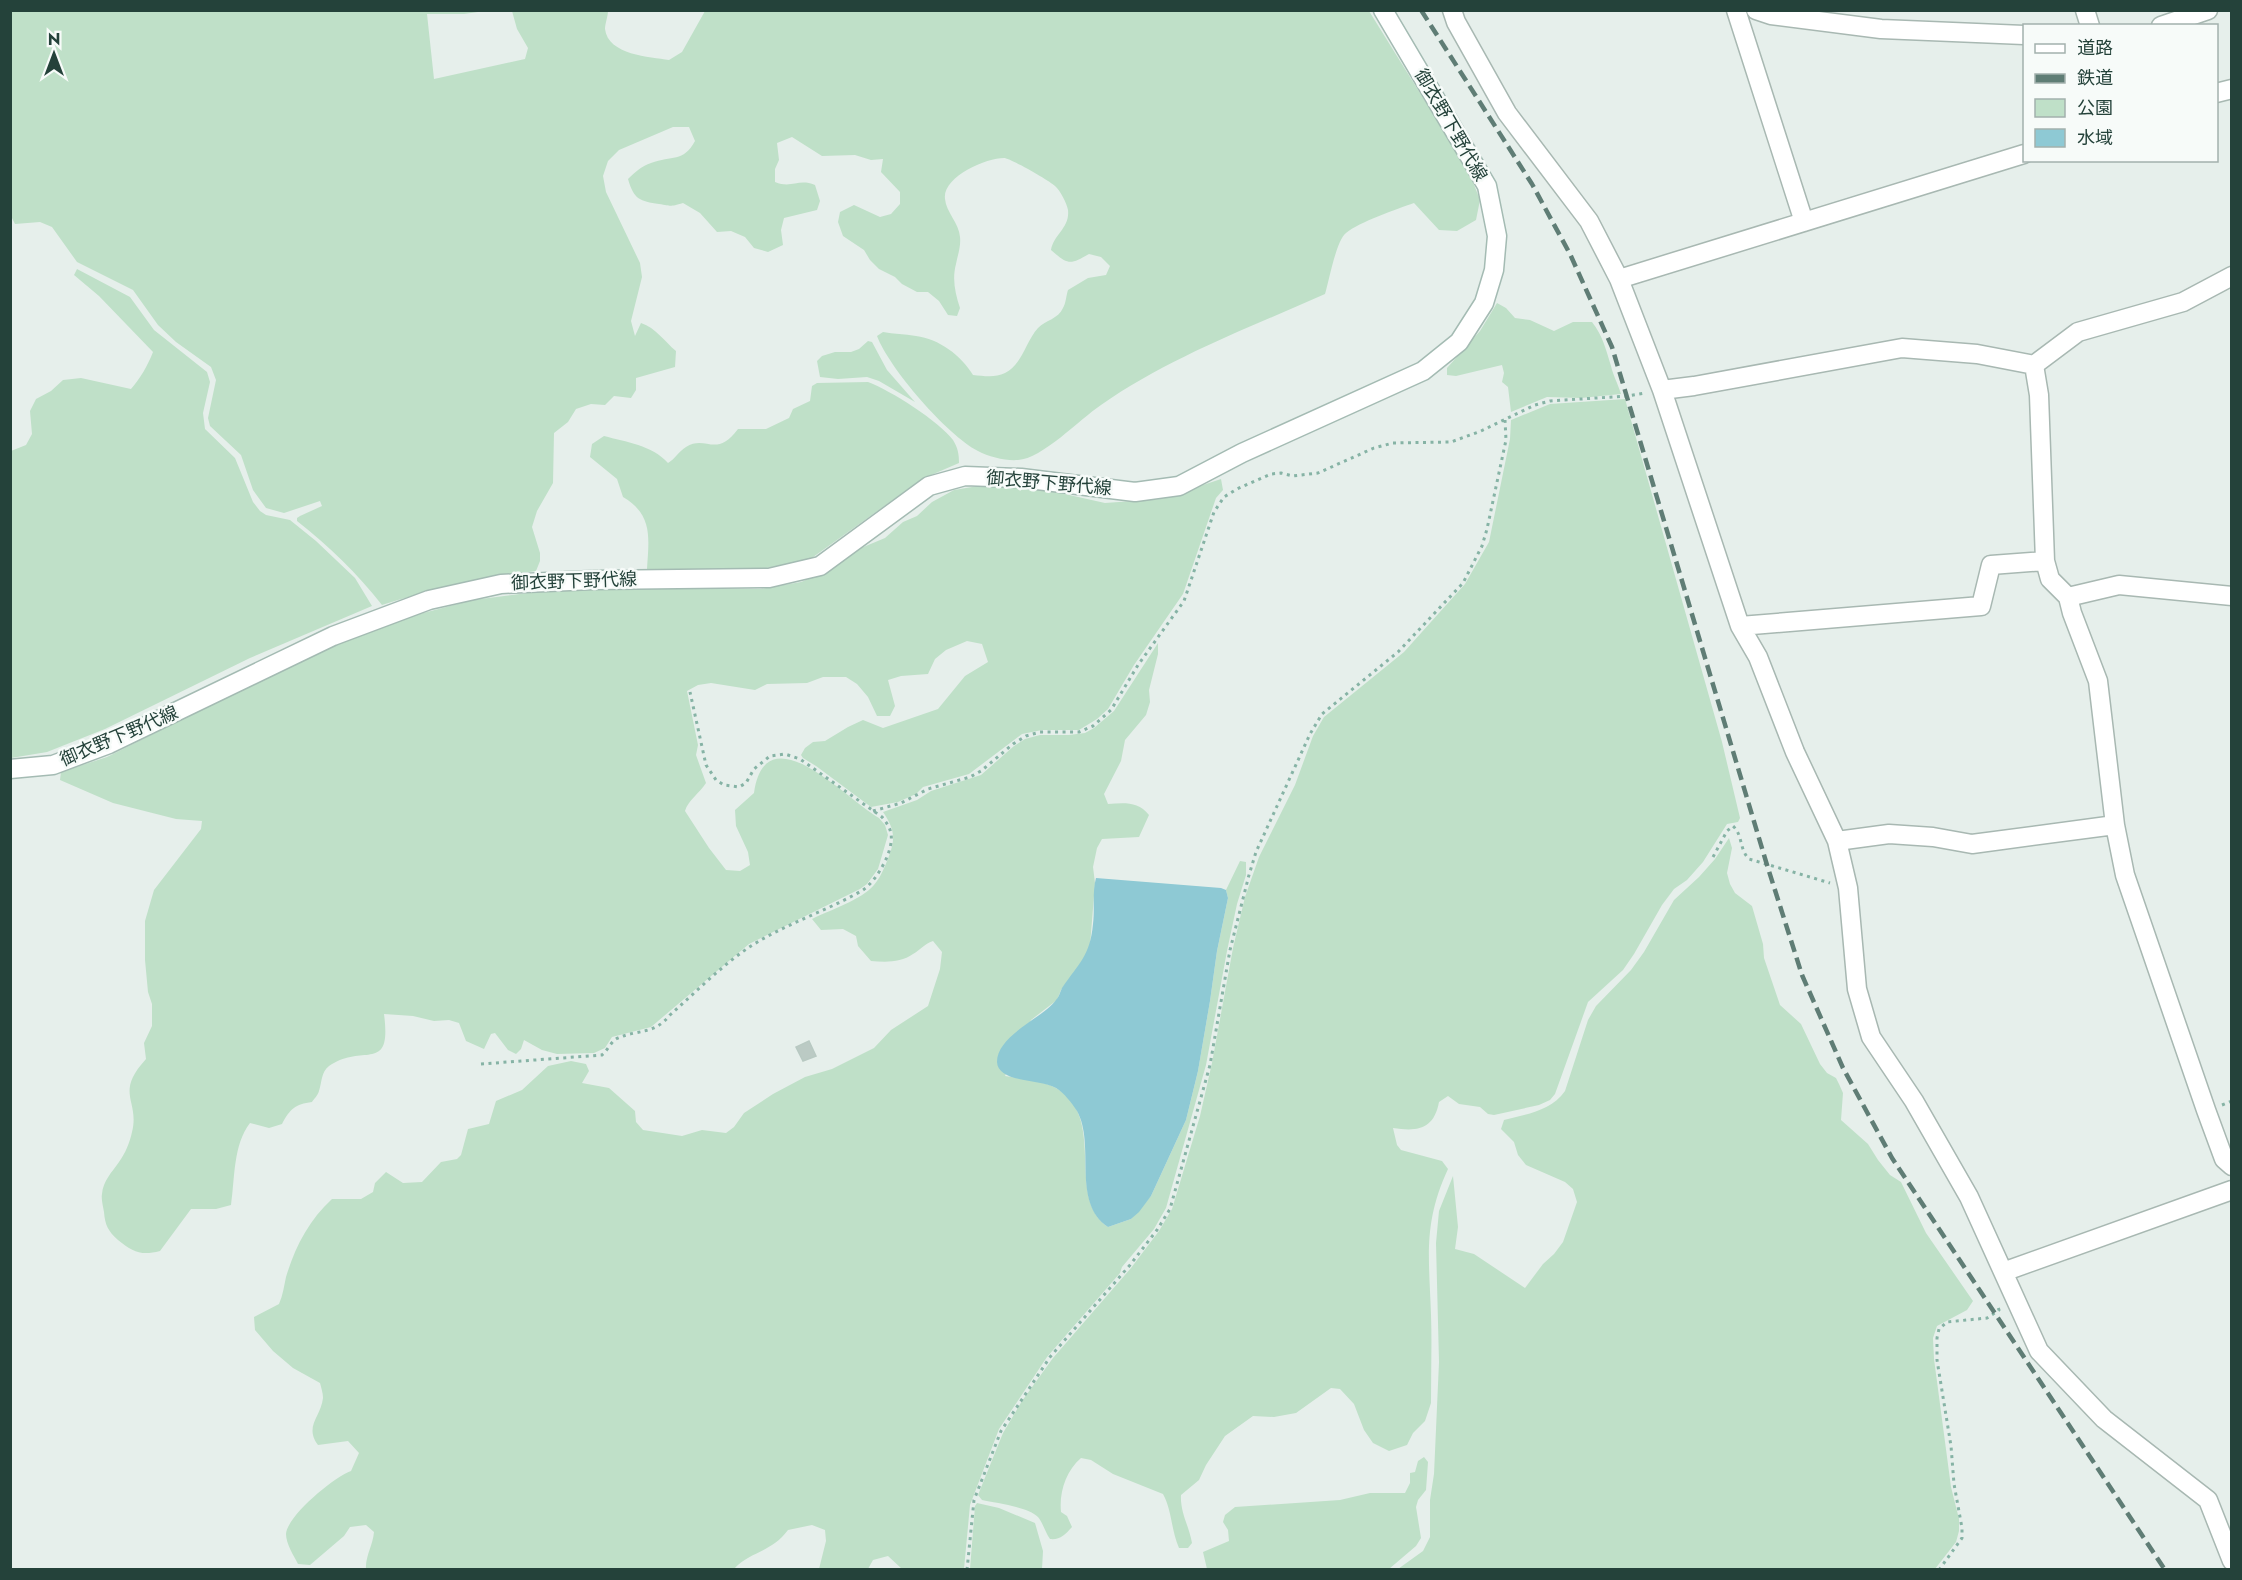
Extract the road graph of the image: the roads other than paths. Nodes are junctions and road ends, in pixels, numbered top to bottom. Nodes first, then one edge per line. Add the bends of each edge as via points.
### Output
1 (1383, 10) edge
2 (1452, 10) edge
3 (1736, 10) edge
4 (1756, 10) edge
5 (2208, 10) edge
6 (2167, 24) edge
7 (2023, 35) edge
8 (2023, 155) edge
9 (1804, 222) junction
10 (2232, 276) edge
11 (1619, 279) junction
12 (2034, 365) junction
13 (1662, 390) junction
14 (2045, 561) junction
15 (2232, 596) edge
16 (2068, 597) junction
17 (1740, 626) junction
18 (10, 769) edge
19 (2115, 825) junction
20 (1837, 841) junction
21 (2232, 1166) edge
22 (2232, 1190) edge
23 (2003, 1272) junction
24 (2232, 1561) edge

1 - 18 street, 御衣野下野代線 via 1487,186 1497,236 1494,270 1484,303 1459,342 1423,371 1179,486 1135,492 1021,478 965,476 929,486 820,566 769,578 501,584 429,600 333,636 110,744 53,765
2 - 11 street via 1507,113 1589,221
3 - 9 street
4 - 7 street via 1881,29
5 - 6 street
8 - 9 street
9 - 11 street
10 - 12 street via 2183,302 2078,332
11 - 13 street
12 - 13 street via 1977,354 1902,348
12 - 14 street via 2039,395
13 - 17 street
14 - 16 street via 2050,579
14 - 17 street via 1991,565 1981,606
15 - 16 street via 2119,585
16 - 19 street via 2098,681
17 - 20 street via 1758,657
19 - 20 street via 1972,844 1889,834
19 - 21 street via 2125,874 2206,1110 2224,1159
20 - 23 street via 1848,888 1857,989 1871,1037 1914,1101 1969,1197
22 - 23 street
23 - 24 street via 2039,1351 2104,1419 2208,1500

